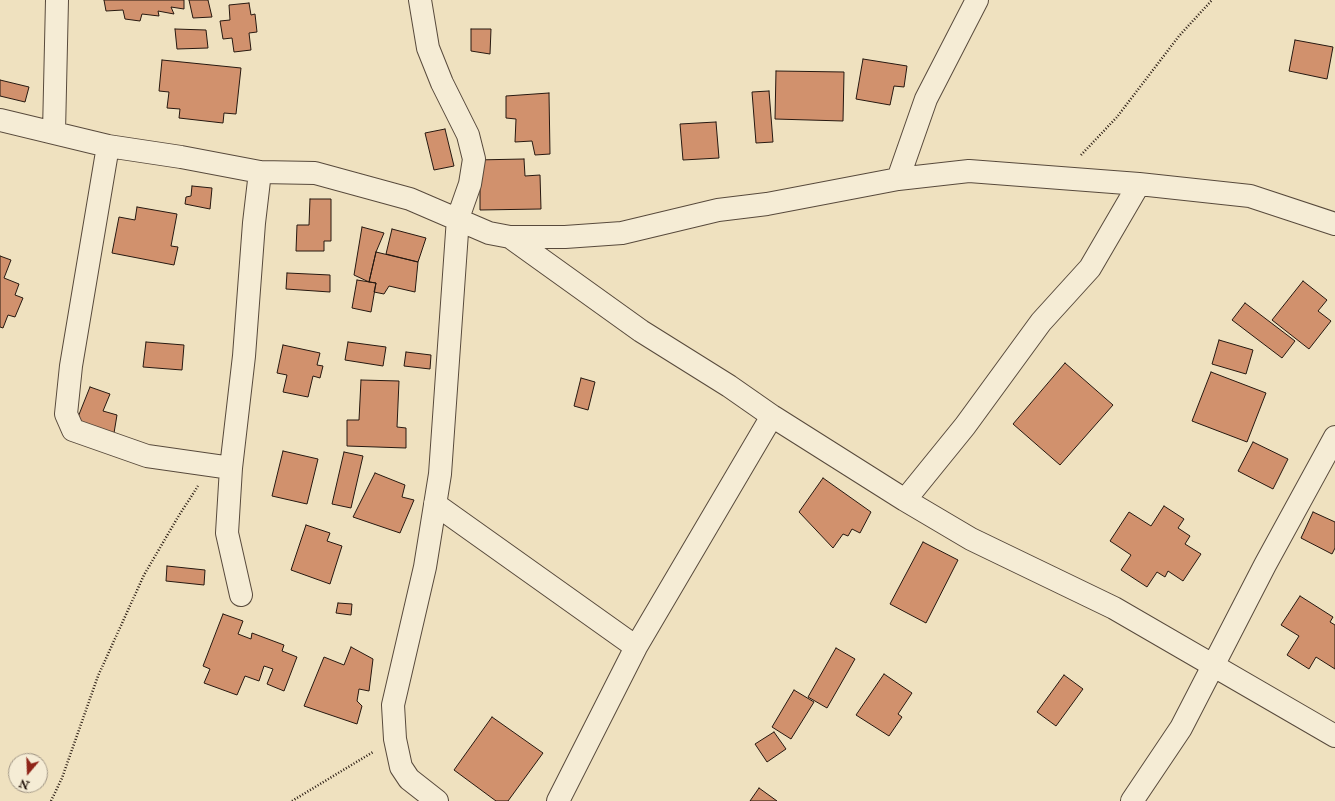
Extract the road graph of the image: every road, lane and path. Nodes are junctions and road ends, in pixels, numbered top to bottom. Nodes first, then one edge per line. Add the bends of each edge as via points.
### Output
1 (57, 0) edge
2 (977, 0) edge
3 (1212, 0) edge
4 (425, 6) edge
5 (0, 120) edge
6 (54, 132) junction
7 (108, 146) junction
8 (260, 172) junction
9 (1057, 178) junction
10 (898, 179) junction
11 (1139, 184) junction
12 (458, 218) junction
13 (1335, 224) edge
14 (510, 237) junction
15 (772, 416) junction
16 (1335, 437) edge
17 (222, 467) junction
18 (905, 500) junction
19 (435, 504) junction
20 (241, 595) dead end
21 (636, 647) junction
22 (1213, 664) junction
23 (1335, 736) edge
24 (395, 739) junction
25 (51, 801) edge
26 (292, 801) edge
27 (437, 801) edge
28 (558, 801) edge
29 (1132, 801) edge

1 - 6 street
2 - 10 street via 926,99
3 - 9 path via 1179,36 1117,117
4 - 12 street via 428,48 468,135 474,159 470,184
5 - 6 street
6 - 7 street
7 - 8 street
7 - 17 street via 71,366 66,414 73,430 148,456
8 - 12 street via 315,173 410,199
8 - 17 street via 245,348
9 - 10 street via 968,171
9 - 11 street
10 - 14 street via 767,204 718,210 622,232 565,237
11 - 13 street via 1250,196
11 - 18 street via 1090,268 1041,322 965,426
12 - 14 street via 489,233
12 - 19 street via 440,474
14 - 15 street via 641,331
15 - 18 street
15 - 21 street
16 - 22 street
17 - 20 street via 228,533
17 - 25 path via 178,517 144,575 98,676 62,778
18 - 22 street via 971,539 1114,608
19 - 21 street
19 - 24 street via 425,567 393,705
21 - 28 street
22 - 23 street
22 - 29 street via 1181,728
24 - 26 path
24 - 27 street via 401,767 409,779

